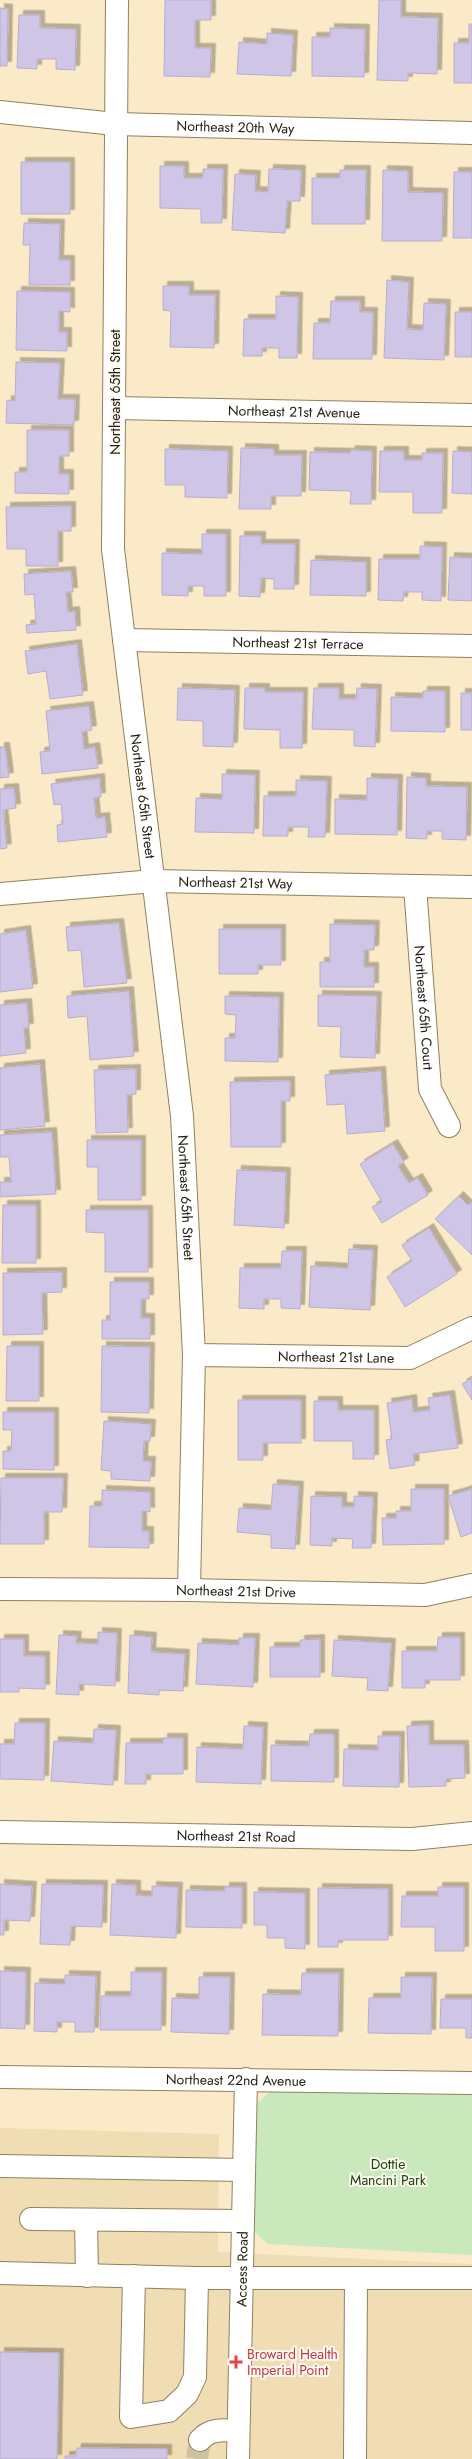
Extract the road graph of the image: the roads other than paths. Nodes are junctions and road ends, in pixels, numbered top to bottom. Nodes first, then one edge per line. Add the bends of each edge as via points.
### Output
1 (117, 0) edge
2 (0, 112) edge
3 (116, 124) junction
4 (472, 133) edge
5 (116, 408) junction
6 (472, 414) edge
7 (124, 640) junction
8 (472, 646) edge
9 (154, 881) junction
10 (415, 886) junction
11 (472, 887) edge
12 (0, 894) edge
13 (449, 1126) dead end
14 (472, 1328) edge
15 (194, 1355) junction
16 (472, 1585) edge
17 (0, 1589) edge
18 (189, 1590) junction
19 (0, 1832) edge
20 (472, 1833) edge
21 (0, 2077) edge
22 (246, 2080) junction
23 (472, 2083) edge
24 (0, 2166) edge
25 (244, 2170) junction
26 (31, 2219) dead end
27 (86, 2220) junction
28 (242, 2222) junction
29 (0, 2273) edge
30 (86, 2276) junction
31 (134, 2276) junction
32 (240, 2276) junction
33 (197, 2278) junction
34 (356, 2278) junction
35 (472, 2278) edge
36 (238, 2432) junction
37 (200, 2440) dead end
38 (238, 2459) edge
39 (355, 2459) edge

1 - 3 street, Northeast 65th Street
2 - 3 street, Northeast 20th Way
3 - 4 street, Northeast 20th Way
3 - 5 street, Northeast 65th Street
5 - 6 street, Northeast 21st Avenue
5 - 7 street, Northeast 65th Street via 113,549
7 - 8 street, Northeast 21st Terrace
7 - 9 street, Northeast 65th Street
9 - 10 street, Northeast 21st Way
9 - 12 street, Northeast 21st Way
9 - 15 street, Northeast 65th Street via 182,1116
10 - 11 street, Northeast 21st Way
10 - 13 street, Northeast 65th Court via 430,1089
14 - 15 street, Northeast 21st Lane via 410,1358
15 - 18 street, Northeast 65th Street
16 - 18 street, Northeast 21st Drive via 426,1595
17 - 18 street, Northeast 21st Drive
19 - 20 street, Northeast 21st Road via 412,1839
21 - 22 street, Northeast 22nd Avenue
22 - 23 street, Northeast 22nd Avenue
22 - 25 street, Access Road
24 - 25 street
25 - 28 street, Access Road
26 - 27 street
27 - 28 street
27 - 30 street
28 - 32 street, Access Road
29 - 30 street
30 - 31 street
31 - 33 street
31 - 33 street via 131,2417 169,2411 187,2394 195,2377
32 - 33 street
32 - 34 street
32 - 36 street, Access Road
34 - 35 street
34 - 39 street
36 - 37 street via 214,2431
36 - 38 street, Access Road

